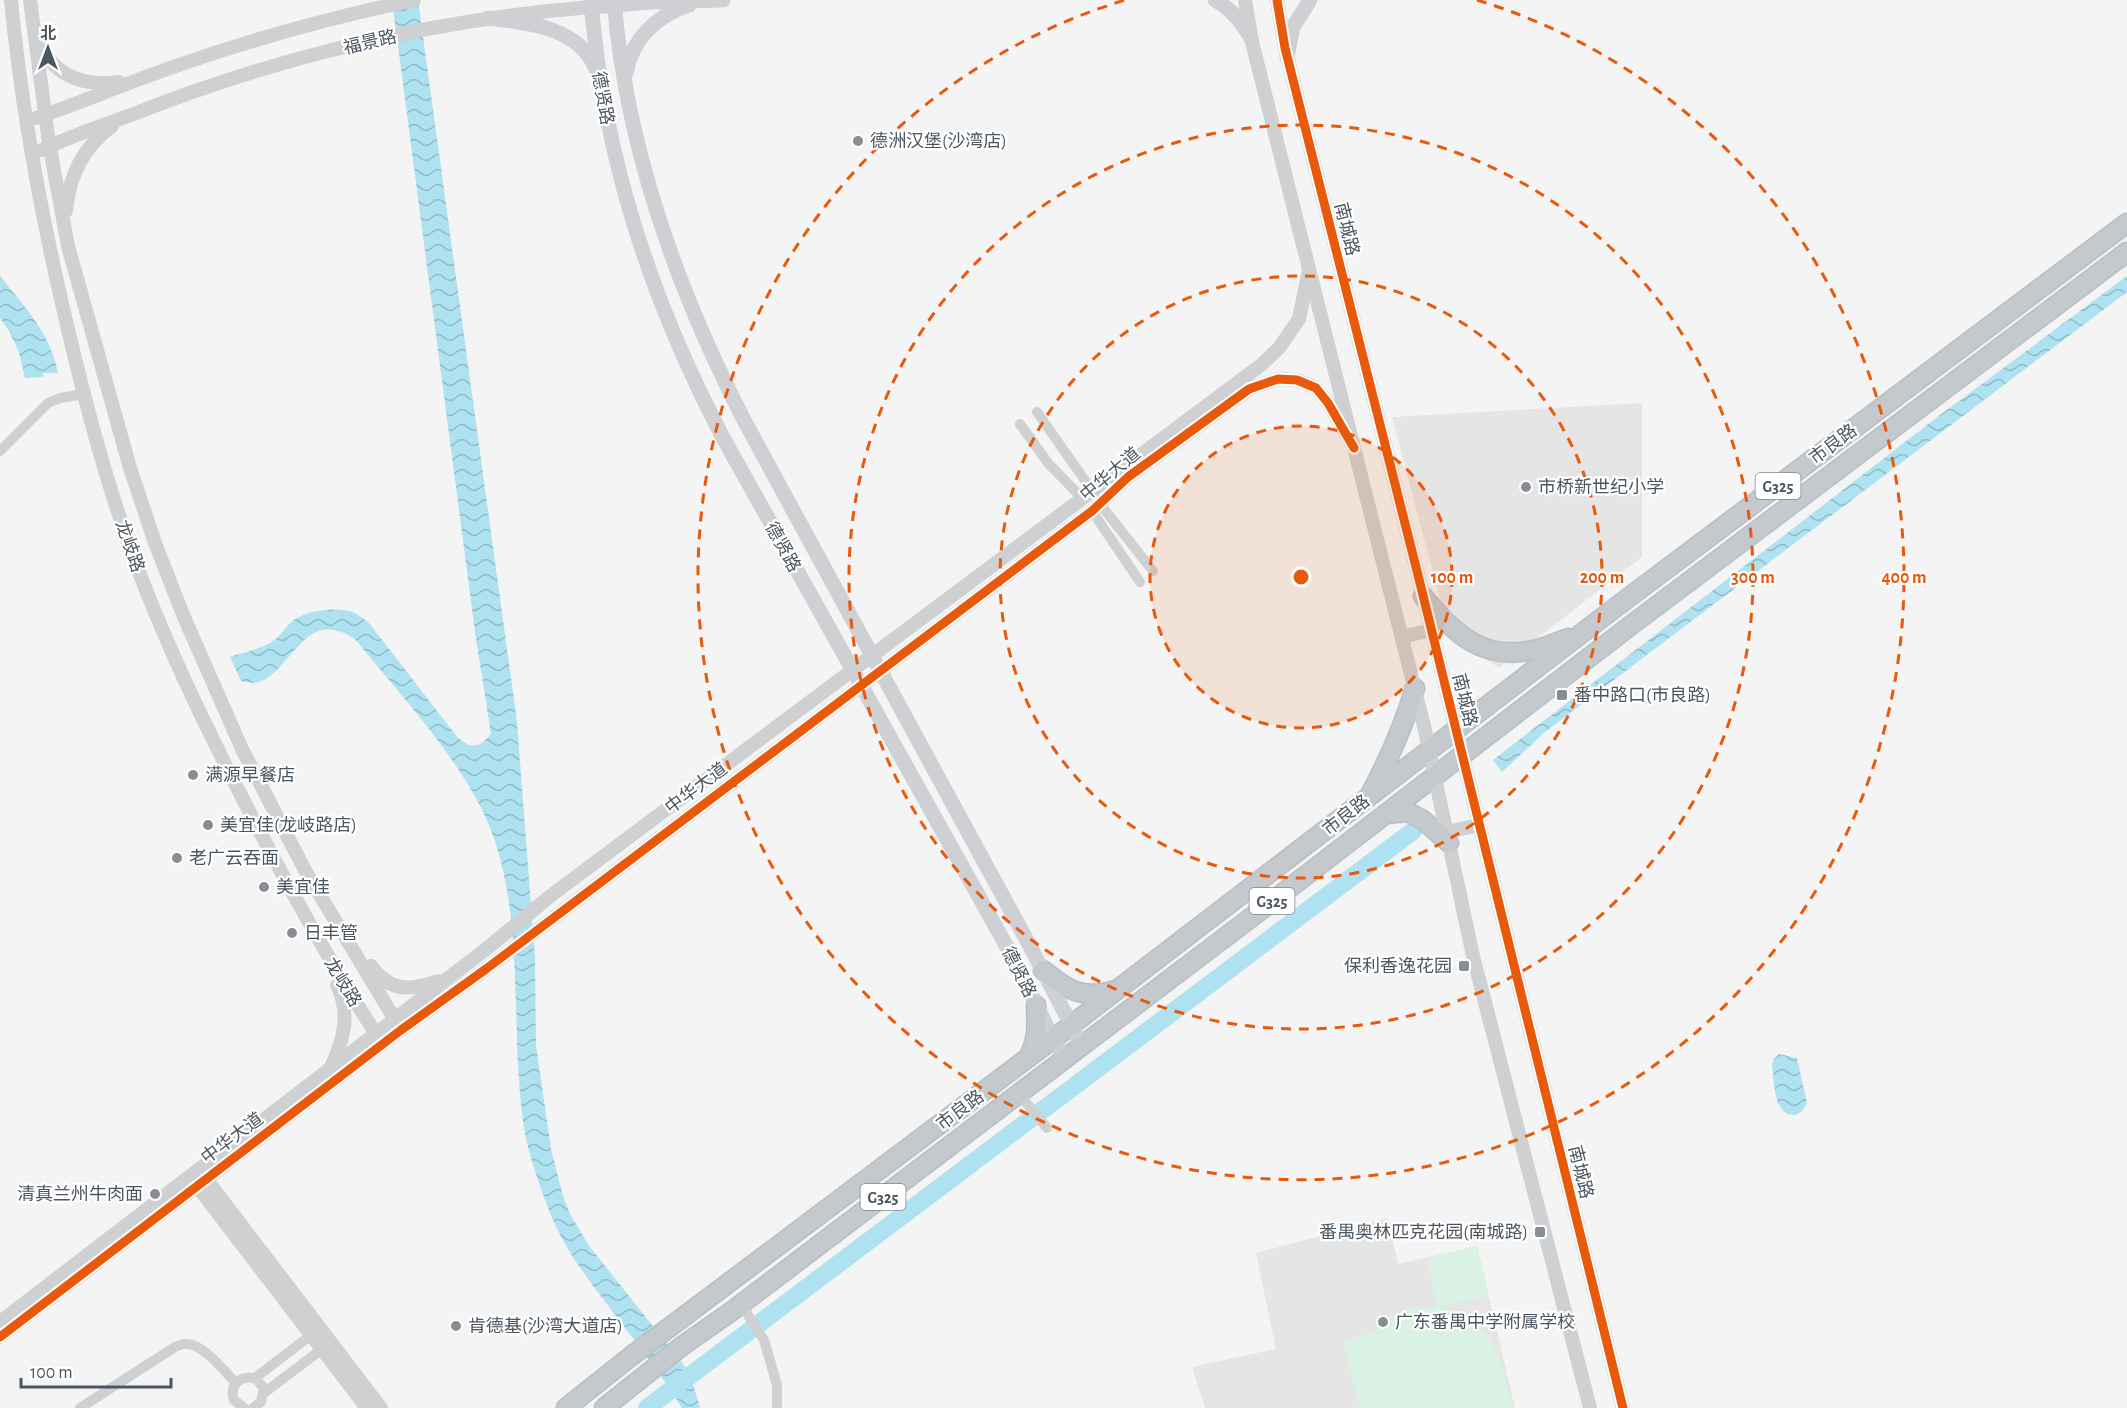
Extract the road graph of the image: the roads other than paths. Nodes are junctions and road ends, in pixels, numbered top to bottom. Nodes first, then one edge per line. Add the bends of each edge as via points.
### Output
1 (11, 0) edge
2 (30, 0) edge
3 (414, 0) edge
4 (723, 0) edge
5 (1215, 0) edge
6 (1245, 0) edge
7 (1277, 0) edge
8 (1310, 0) edge
9 (702, 1) edge
10 (614, 2) edge
11 (592, 3) edge
12 (32, 17) junction
13 (488, 18) junction
14 (1251, 38) junction
15 (1287, 57) junction
16 (151, 75) junction
17 (600, 79) junction
18 (624, 82) junction
19 (45, 116) junction
20 (127, 116) junction
21 (26, 122) junction
22 (49, 146) junction
23 (32, 156) junction
24 (2127, 223) edge
25 (65, 228) junction
26 (2127, 252) edge
27 (1309, 270) junction
28 (1246, 385) junction
29 (84, 394) junction
30 (1037, 412) dead end
31 (1020, 424) dead end
32 (1354, 447) junction
33 (0, 451) edge
34 (1092, 502) junction
35 (1153, 571) dead end
36 (1140, 582) dead end
37 (1423, 596) junction
38 (908, 629) junction
39 (1431, 630) junction
40 (1581, 634) junction
41 (1402, 637) junction
42 (917, 643) junction
43 (873, 656) junction
44 (880, 670) junction
45 (852, 671) junction
46 (860, 686) junction
47 (1415, 688) junction
48 (1456, 731) junction
49 (1430, 751) junction
50 (1462, 756) junction
51 (1435, 776) junction
52 (1368, 798) junction
53 (1386, 814) junction
54 (1479, 825) junction
55 (1448, 837) junction
56 (333, 916) junction
57 (309, 923) junction
58 (1043, 970) junction
59 (449, 978) junction
60 (1119, 989) junction
61 (1036, 1005) junction
62 (398, 1025) junction
63 (1071, 1026) junction
64 (379, 1039) junction
65 (1053, 1040) junction
66 (1082, 1046) junction
67 (1027, 1059) junction
68 (1065, 1059) junction
69 (329, 1070) junction
70 (1023, 1098) junction
71 (1047, 1128) dead end
72 (198, 1178) junction
73 (743, 1309) junction
74 (0, 1322) edge
75 (311, 1335) junction
76 (0, 1337) edge
77 (322, 1349) junction
78 (255, 1378) junction
79 (236, 1383) junction
80 (261, 1403) edge
81 (80, 1408) edge
82 (244, 1408) edge
83 (367, 1408) edge
84 (381, 1408) edge
85 (566, 1408) edge
86 (604, 1408) edge
87 (777, 1408) edge
88 (1590, 1408) edge
89 (1623, 1408) edge

1 - 21 street, 龙岐路
2 - 12 street, 龙岐路
3 - 16 street, 福景路 via 228,49
4 - 9 main road, 福景路
5 - 14 main road via 1242,22
6 - 14 street
7 - 15 street, 南城路
8 - 15 main road via 1293,27
9 - 10 main road, 福景路
9 - 18 main road via 666,14 651,26 629,57
10 - 11 main road, 福景路
10 - 18 main road, 德贤路
11 - 13 street, 福景路
11 - 17 main road, 德贤路
12 - 16 street via 51,61 78,80 109,83
12 - 19 street, 龙岐路
13 - 17 main road via 559,33 592,61
13 - 20 street, 福景路 via 393,36 237,76
14 - 27 street
15 - 37 street, 南城路
16 - 19 street, 福景路
17 - 45 main road, 德贤路 via 628,209 677,341 722,434
18 - 43 main road, 德贤路 via 658,223 701,331 740,412
19 - 21 street, 福景路
19 - 22 street, 龙岐路
20 - 22 street, 福景路
20 - 25 street via 93,142 76,169 68,195
21 - 23 street, 龙岐路
22 - 23 street, 福景路
22 - 25 street, 龙岐路
23 - 29 street, 龙岐路 via 49,248
24 - 40 highway, 市良路 / G325
25 - 56 street, 龙岐路 via 130,468 172,590 242,749
26 - 50 highway, 市良路 / G325
27 - 28 street, 中华大道 via 1299,320
27 - 32 street
28 - 32 street, 中华大道 via 1278,379 1298,380 1316,388
28 - 34 street, 中华大道
29 - 33 street via 48,404
29 - 57 street, 龙岐路 via 122,523 161,627 224,763
30 - 34 street
31 - 34 street via 1048,463
32 - 41 street
34 - 35 street
34 - 36 street
34 - 38 street, 中华大道
34 - 42 street, 中华大道
37 - 39 street, 南城路
37 - 40 highway via 1455,632 1499,653 1533,650
38 - 42 street
38 - 43 street, 中华大道
39 - 41 street
39 - 48 street, 南城路
40 - 48 highway, 市良路 / G325
41 - 47 street
42 - 44 street, 中华大道
43 - 44 main road, 德贤路
43 - 45 street, 中华大道
44 - 46 street, 中华大道
44 - 58 main road, 德贤路
45 - 46 main road, 德贤路
45 - 59 street, 中华大道 via 549,897
46 - 61 main road, 德贤路
46 - 62 street, 中华大道 via 489,966
47 - 49 street
47 - 52 highway via 1395,747
48 - 49 highway, 市良路 / G325
48 - 50 street, 南城路
49 - 51 street
49 - 52 highway, 市良路 / G325
50 - 51 highway, 市良路 / G325
50 - 54 street, 南城路
51 - 53 highway, 市良路 / G325
51 - 55 street
52 - 60 highway, 市良路 / G325
53 - 55 highway via 1408,812
53 - 66 highway, 市良路 / G325
54 - 55 street
54 - 89 street, 南城路
55 - 88 street via 1473,956
56 - 59 street via 380,978 390,985 412,988
56 - 62 street, 龙岐路
57 - 64 street, 龙岐路
57 - 69 street via 346,1013 343,1038
58 - 60 highway via 1074,992 1099,994
58 - 63 main road, 德贤路
59 - 62 street, 中华大道
60 - 63 highway, 市良路 / G325
61 - 65 main road, 德贤路
61 - 67 highway via 1036,1041
62 - 64 street, 中华大道
63 - 65 highway, 市良路 / G325
63 - 66 main road, 德贤路
64 - 69 street, 中华大道
64 - 72 street, 中华大道
65 - 67 highway, 市良路 / G325
65 - 68 main road, 德贤路
66 - 68 highway, 市良路 / G325
67 - 85 highway, 市良路 / G325
68 - 70 highway, 市良路 / G325
69 - 72 street, 中华大道
70 - 71 street
70 - 73 highway, 市良路 / G325
72 - 74 street, 中华大道
72 - 75 street
72 - 76 street, 中华大道
72 - 84 street
73 - 86 highway, 市良路 / G325 via 682,1346
73 - 87 street via 764,1340 777,1385
75 - 77 street
75 - 78 street
77 - 80 street
77 - 83 street
78 - 79 street via 246,1377
78 - 80 street via 262,1384
79 - 81 street via 200,1348 189,1344 175,1347
79 - 82 street via 232,1395

